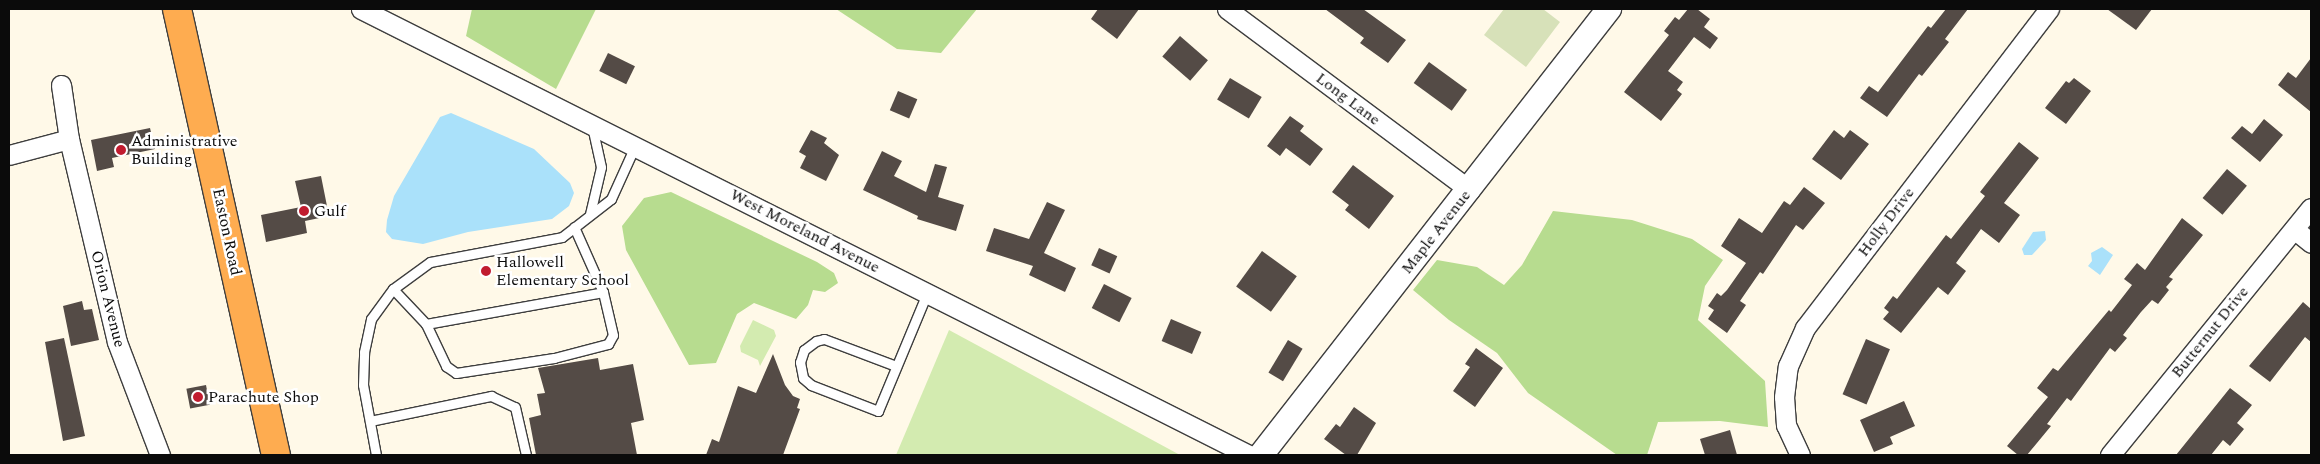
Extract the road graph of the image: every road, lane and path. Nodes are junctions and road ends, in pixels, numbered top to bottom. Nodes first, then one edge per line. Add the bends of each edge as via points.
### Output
1 (177, 9) edge
2 (361, 9) edge
3 (1227, 9) edge
4 (1610, 9) edge
5 (2049, 9) edge
6 (60, 85) dead end
7 (592, 124) junction
8 (69, 139) junction
9 (635, 145) junction
10 (9, 155) edge
11 (1470, 190) junction
12 (2311, 208) edge
13 (590, 214) junction
14 (574, 227) junction
15 (2294, 229) junction
16 (2311, 243) edge
17 (393, 289) junction
18 (603, 292) junction
19 (927, 293) junction
20 (426, 324) junction
21 (896, 366) junction
22 (370, 421) junction
23 (160, 455) edge
24 (276, 455) edge
25 (376, 455) edge
26 (526, 455) edge
27 (1250, 455) edge
28 (1261, 455) edge
29 (1800, 455) edge
30 (2110, 455) edge

1 - 24 highway, Easton Road
2 - 7 street, West Moreland Avenue
3 - 11 street, Long Lane
4 - 11 street, Maple Avenue
5 - 29 street, Holly Drive via 1805,328 1788,366 1784,397 1786,425
6 - 8 street, Orion Avenue
7 - 9 street, West Moreland Avenue
7 - 13 lane via 601,167
8 - 10 street
8 - 23 street, Orion Avenue via 117,342
9 - 13 lane via 611,199
9 - 19 street, West Moreland Avenue
11 - 28 street, Maple Avenue
12 - 15 street, Butternut Drive
13 - 14 lane
14 - 17 lane via 562,237 430,262
14 - 18 lane
15 - 16 street
15 - 30 street, Butternut Drive
17 - 20 lane
17 - 22 lane via 371,319 364,352 363,385
18 - 20 lane
18 - 20 lane via 613,335 608,344 554,358 456,373 446,366
19 - 21 lane
19 - 27 street, West Moreland Avenue
21 - 21 lane via 831,340 816,341 801,356 800,372 811,385 878,411
22 - 25 lane
22 - 26 lane via 491,396 515,407

